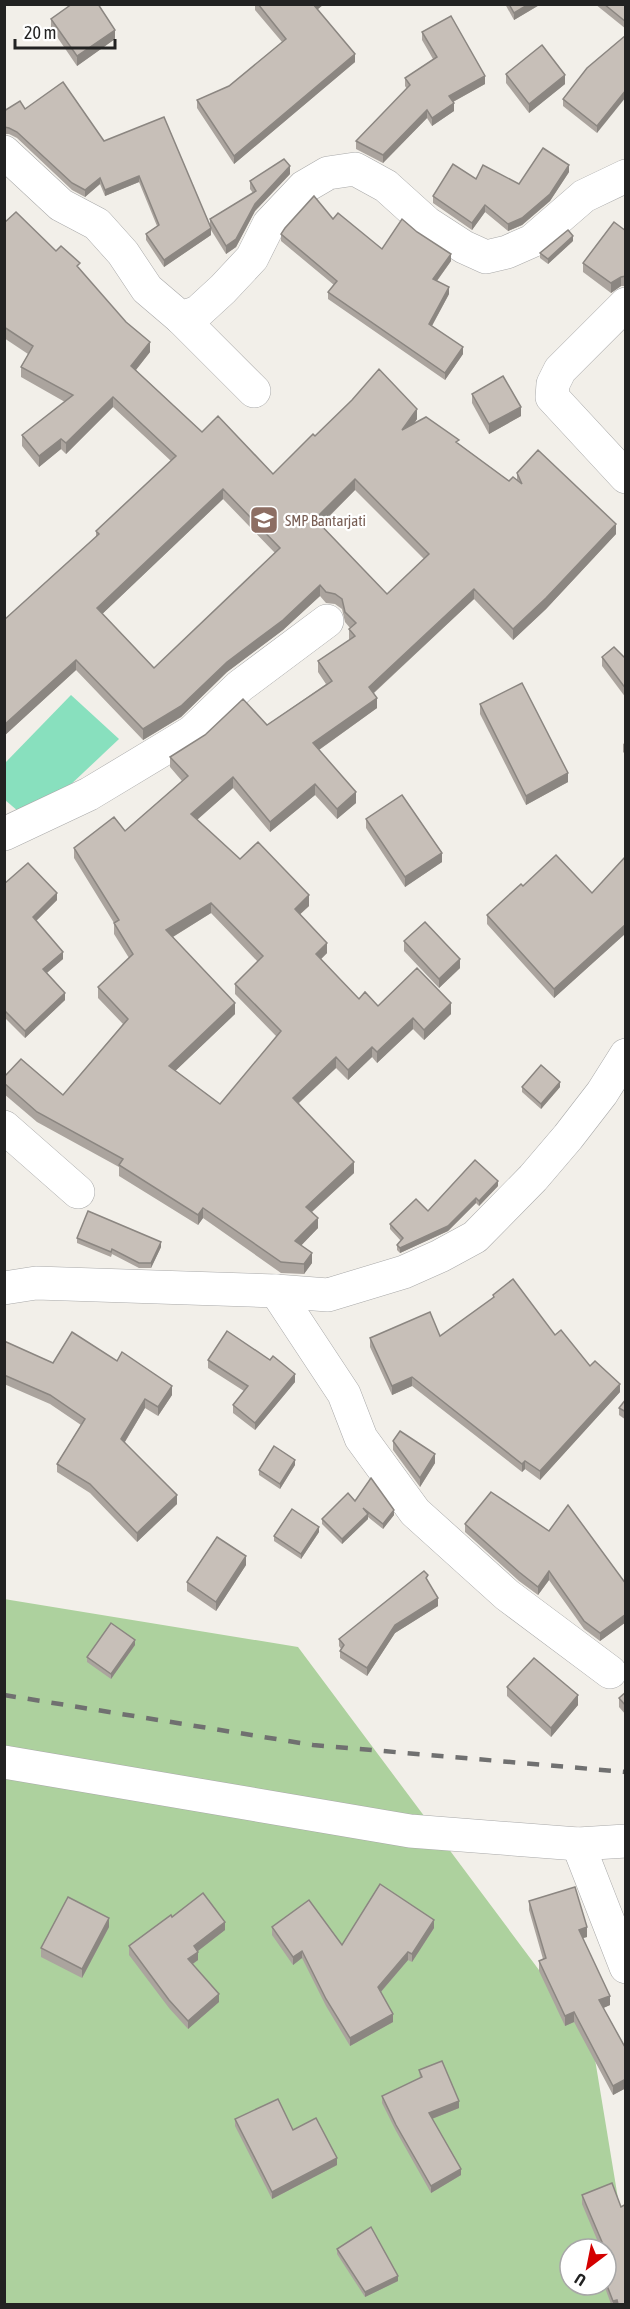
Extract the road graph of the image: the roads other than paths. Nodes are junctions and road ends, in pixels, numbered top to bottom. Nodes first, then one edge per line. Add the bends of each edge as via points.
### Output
1 (4, 152) edge
2 (626, 176) edge
3 (626, 304) edge
4 (181, 318) junction
5 (254, 391) dead end
6 (626, 477) edge
7 (327, 621) dead end
8 (4, 834) edge
9 (626, 1055) edge
10 (4, 1127) edge
11 (78, 1192) dead end
12 (4, 1288) edge
13 (276, 1291) junction
14 (610, 1672) dead end
15 (4, 1762) edge
16 (626, 1841) edge
17 (578, 1844) junction
18 (626, 1967) edge

1 - 4 street via 61,205 97,224 147,289
2 - 4 street via 584,196 532,241 486,257 427,223 386,186 355,169 328,173 304,187 269,224 252,258 223,289 198,312
3 - 6 street via 560,370 552,397
4 - 5 street
7 - 8 street via 240,686 192,732 89,794
9 - 13 street via 568,1137 475,1237 440,1256 372,1283 328,1295
10 - 11 street
12 - 13 street via 36,1282
13 - 14 street via 344,1394 362,1438 415,1512 507,1595
15 - 17 street via 410,1831
16 - 17 street
17 - 18 street

